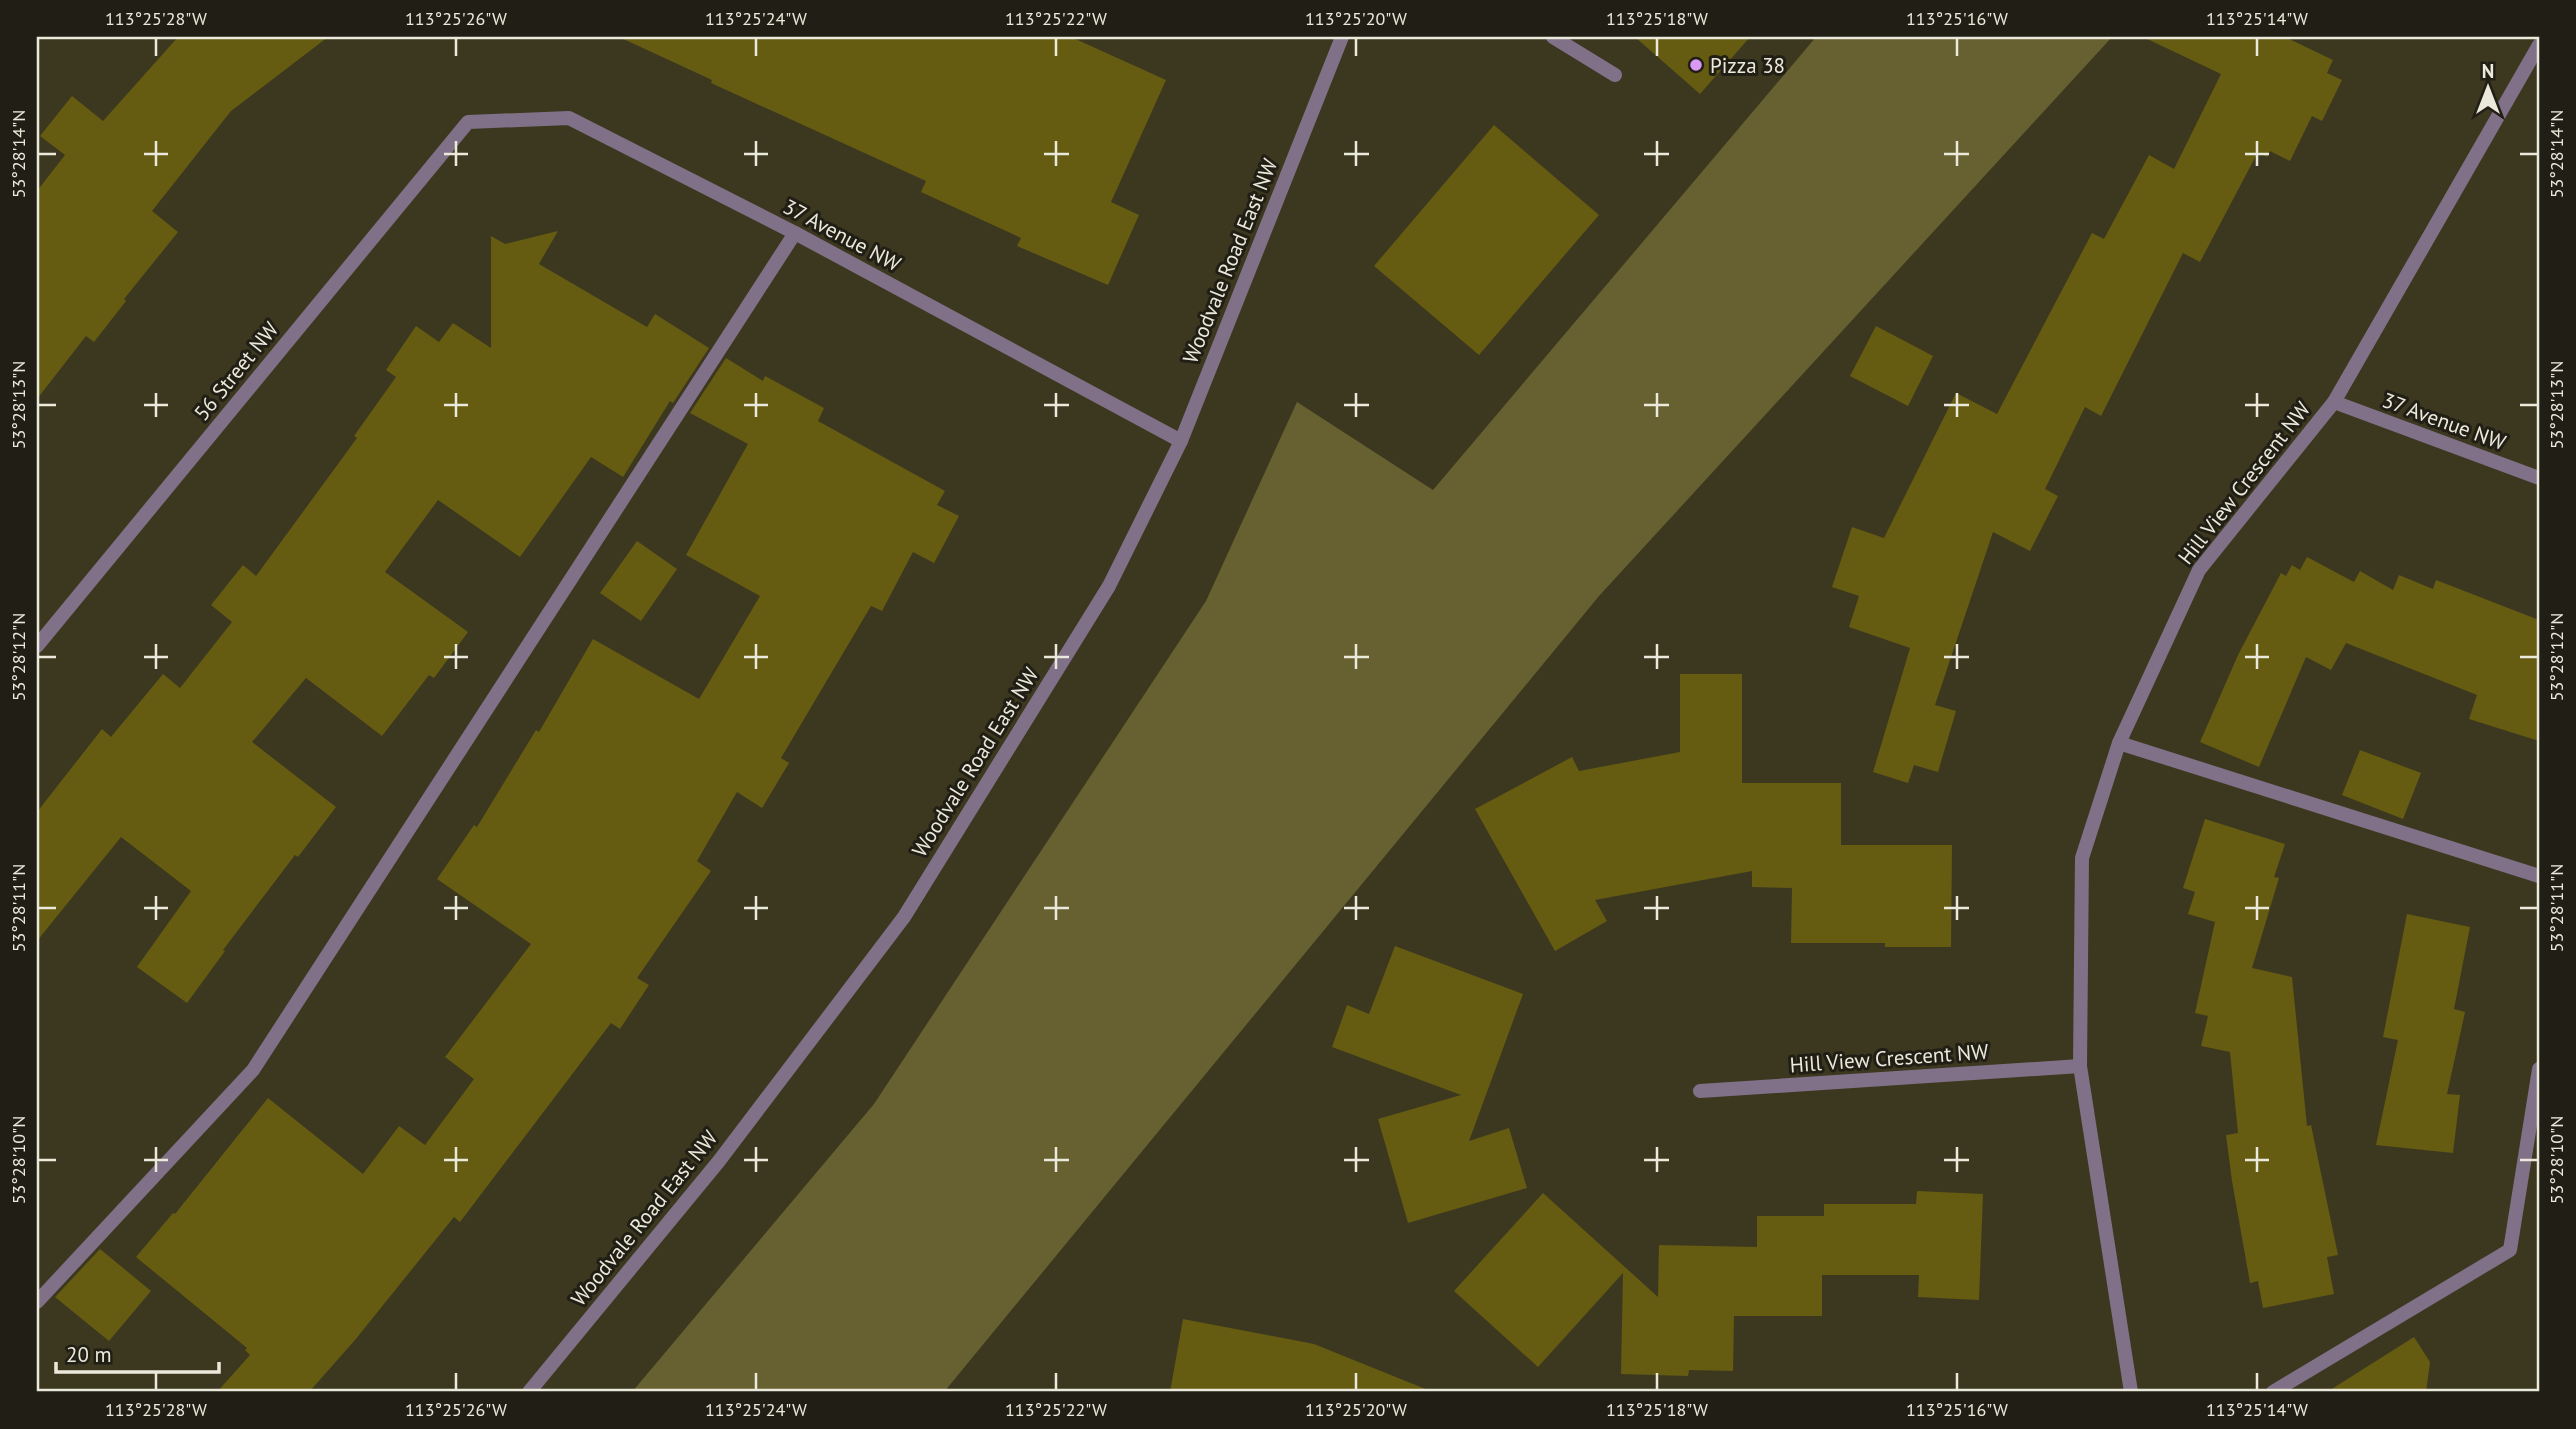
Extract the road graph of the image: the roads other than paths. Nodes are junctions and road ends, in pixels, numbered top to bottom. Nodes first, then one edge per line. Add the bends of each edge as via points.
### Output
1 (1553, 37) edge
2 (1339, 38) edge
3 (2539, 45) edge
4 (1615, 75) dead end
5 (468, 122) joint
6 (795, 233) junction
7 (2334, 402) junction
8 (1181, 441) junction
9 (2539, 478) edge
10 (37, 646) edge
11 (2119, 743) junction
12 (2539, 876) edge
13 (2080, 1066) junction
14 (2539, 1069) edge
15 (1700, 1091) dead end
16 (37, 1302) edge
17 (529, 1392) edge
18 (2131, 1392) edge
19 (2273, 1392) edge

1 - 4 street
2 - 8 street, Woodvale Road East NW
3 - 7 street, Hill View Crescent NW
5 - 6 street, 37 Avenue NW via 569,118
5 - 10 street, 56 Street NW
6 - 8 street, 37 Avenue NW
6 - 16 street via 253,1070
7 - 9 street, 37 Avenue NW
7 - 11 street, Hill View Crescent NW via 2199,570
8 - 17 street, Woodvale Road East NW via 1109,586 904,918 719,1161
11 - 12 street
11 - 13 street, Hill View Crescent NW via 2081,858
13 - 15 street, Hill View Crescent NW
13 - 18 street, Hill View Crescent NW
14 - 19 street via 2511,1250

